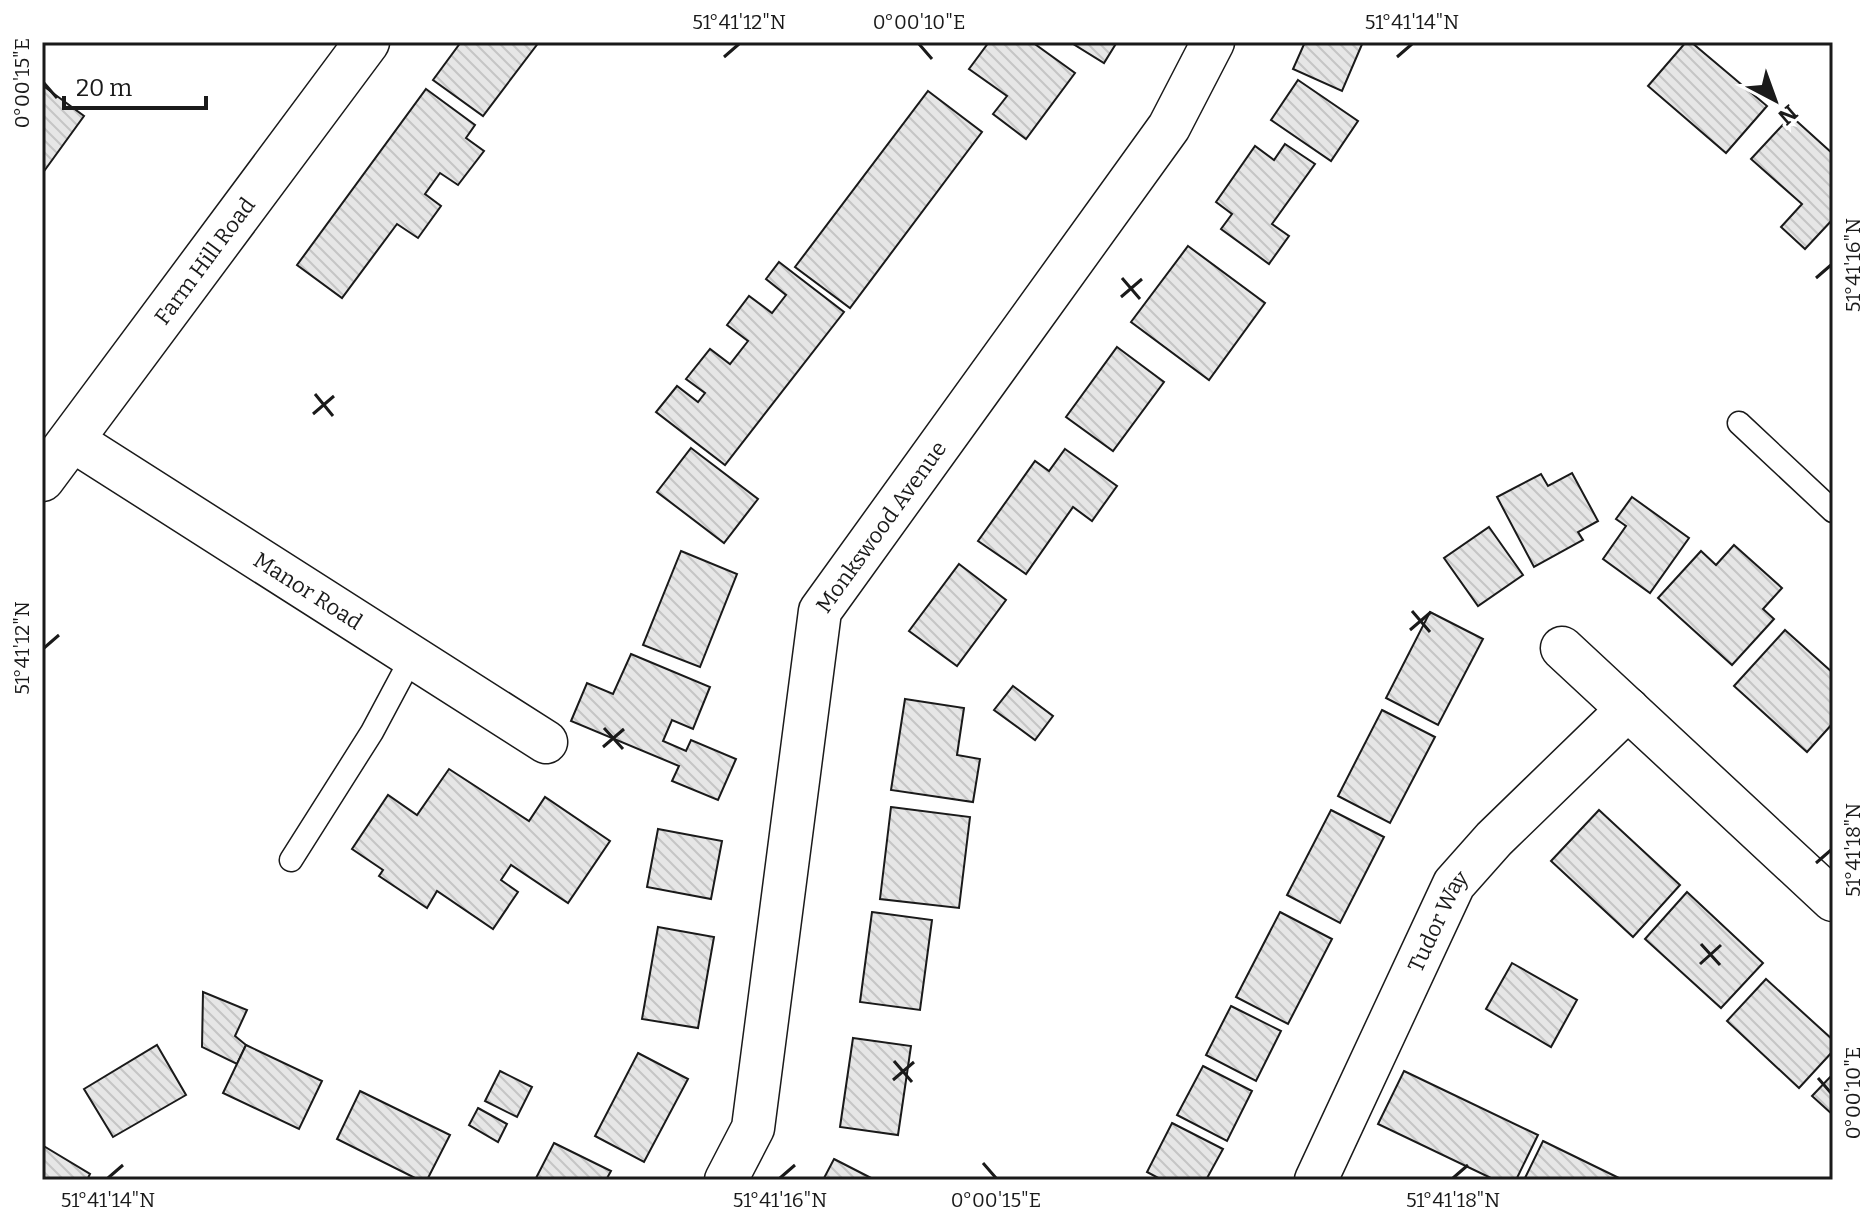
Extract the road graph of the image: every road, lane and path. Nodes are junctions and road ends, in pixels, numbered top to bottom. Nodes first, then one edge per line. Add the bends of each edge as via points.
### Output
1 (367, 42) edge
2 (1213, 42) edge
3 (1739, 423) dead end
4 (72, 440) junction
5 (42, 479) edge
6 (1833, 511) edge
7 (1562, 648) dead end
8 (412, 657) junction
9 (1628, 709) junction
10 (546, 742) dead end
11 (291, 860) dead end
12 (1833, 900) edge
13 (726, 1180) edge
14 (1316, 1180) edge

1 - 4 street, Farm Hill Road
2 - 13 street, Monkswood Avenue via 1169,127 820,611 753,1128
3 - 6 lane
4 - 5 street, Farm Hill Road
4 - 8 street, Manor Road
7 - 9 street
8 - 10 street, Manor Road
8 - 11 lane via 372,732
9 - 12 street
9 - 14 street, Tudor Way via 1454,884

